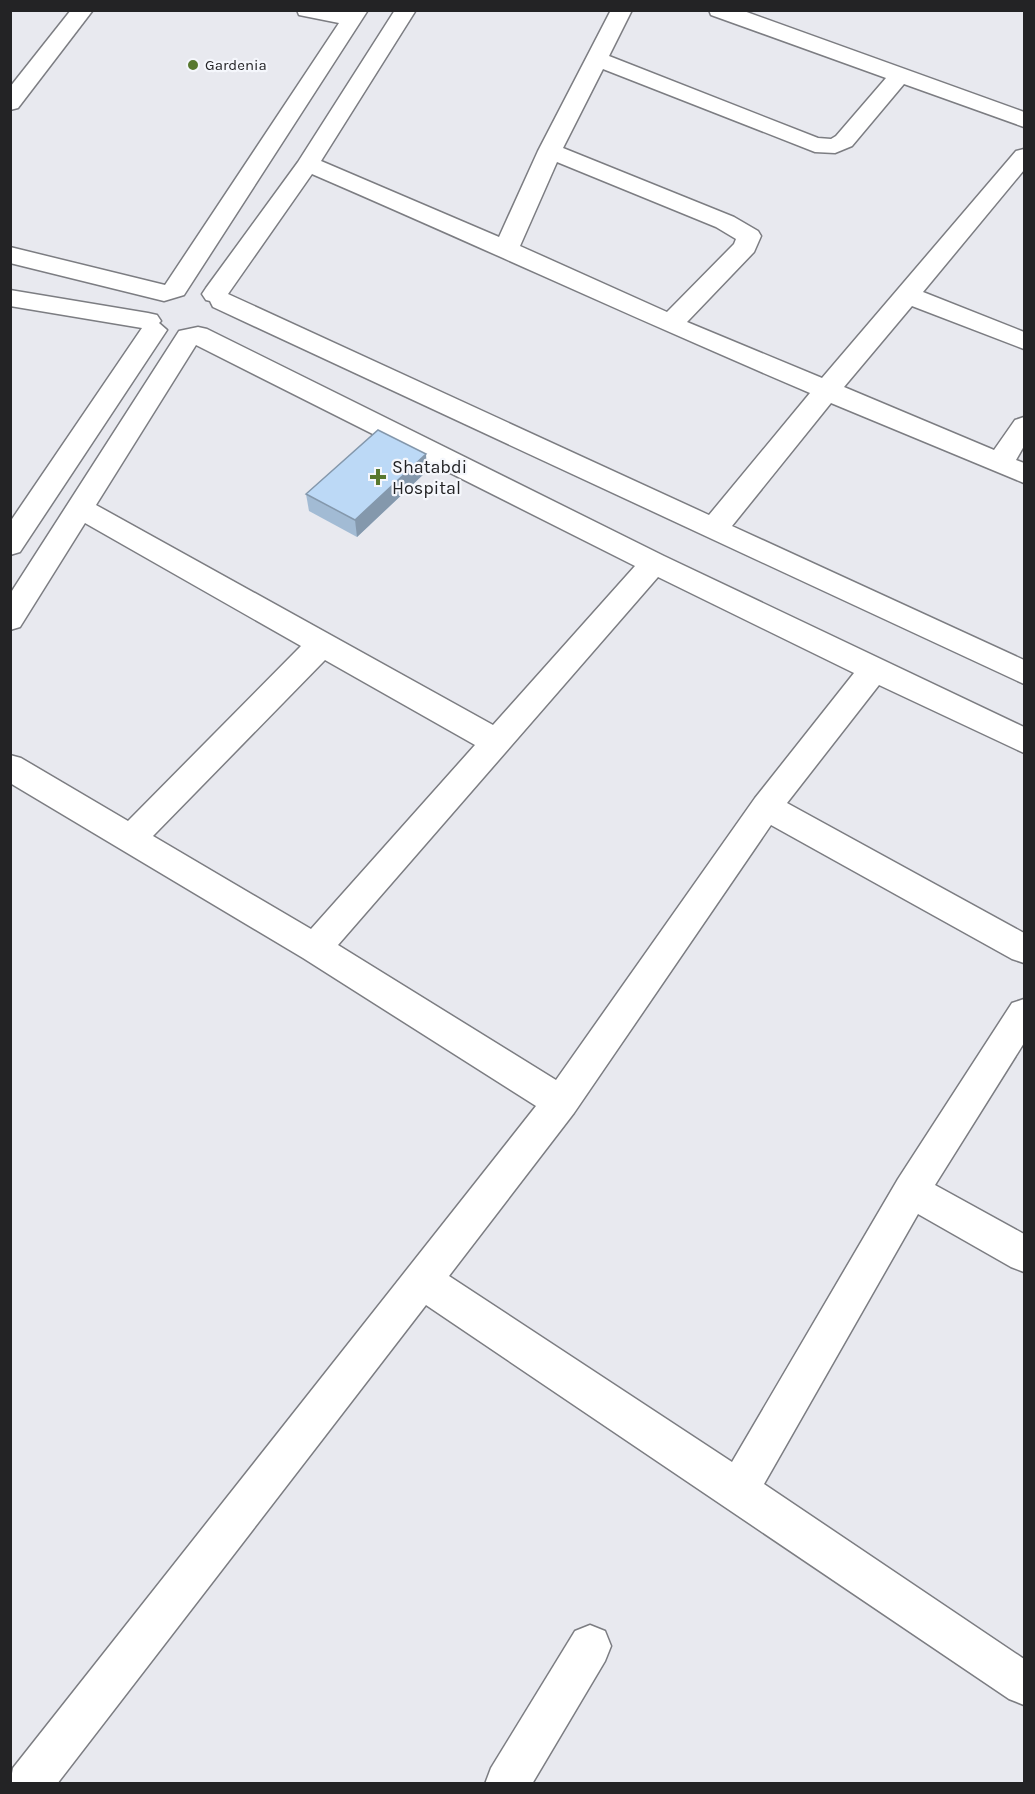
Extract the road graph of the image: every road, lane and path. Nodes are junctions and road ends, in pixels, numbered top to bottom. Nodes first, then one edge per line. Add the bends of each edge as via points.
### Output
1 (83, 10) edge
2 (307, 10) edge
3 (406, 10) edge
4 (622, 10) edge
5 (719, 10) edge
6 (355, 15) edge
7 (596, 59) junction
8 (899, 76) junction
9 (10, 103) edge
10 (1024, 120) edge
11 (550, 151) junction
12 (1024, 156) edge
13 (308, 164) junction
14 (506, 249) junction
15 (10, 255) edge
16 (170, 291) junction
17 (908, 295) junction
18 (218, 297) junction
19 (10, 298) edge
20 (670, 324) junction
21 (151, 326) junction
22 (193, 336) junction
23 (1024, 341) edge
24 (827, 390) junction
25 (1024, 426) edge
26 (1000, 462) junction
27 (1024, 474) edge
28 (80, 508) junction
29 (714, 529) junction
30 (10, 545) edge
31 (654, 563) junction
32 (10, 619) edge
33 (322, 644) junction
34 (875, 668) junction
35 (1024, 673) edge
36 (1024, 741) edge
37 (496, 742) junction
38 (10, 767) edge
39 (766, 807) junction
40 (130, 839) junction
41 (315, 948) junction
42 (1024, 949) edge
43 (1024, 1014) edge
44 (561, 1102) junction
45 (911, 1191) junction
46 (1024, 1254) edge
47 (422, 1280) junction
48 (738, 1490) junction
49 (590, 1646) dead end
50 (1024, 1684) edge
51 (29, 1784) edge
52 (507, 1784) edge

1 - 9 street
2 - 6 street
3 - 13 street
4 - 7 street
5 - 8 street
6 - 16 street
7 - 8 street via 825,147 844,141
7 - 11 street
8 - 10 street
11 - 14 street
11 - 20 street via 726,222 749,236 745,247
12 - 17 street
13 - 14 street
13 - 18 street
14 - 20 street
15 - 16 street
16 - 18 street via 197,288
16 - 21 street via 149,306 146,314
17 - 23 street
17 - 24 street
18 - 22 street via 224,308 218,324
18 - 29 street
19 - 21 street
20 - 24 street
21 - 22 street via 164,335
21 - 30 street
22 - 28 street
22 - 31 street
24 - 26 street
24 - 29 street
25 - 26 street
26 - 27 street
28 - 32 street
28 - 33 street
29 - 35 street
31 - 34 street
31 - 37 street
33 - 37 street
33 - 40 street
34 - 36 street
34 - 39 street
37 - 41 street
38 - 40 street
39 - 42 street
39 - 44 street
40 - 41 street
41 - 44 street
43 - 45 street
44 - 47 street
45 - 46 street
45 - 48 street
47 - 48 street
47 - 51 street
48 - 50 street
49 - 52 street

